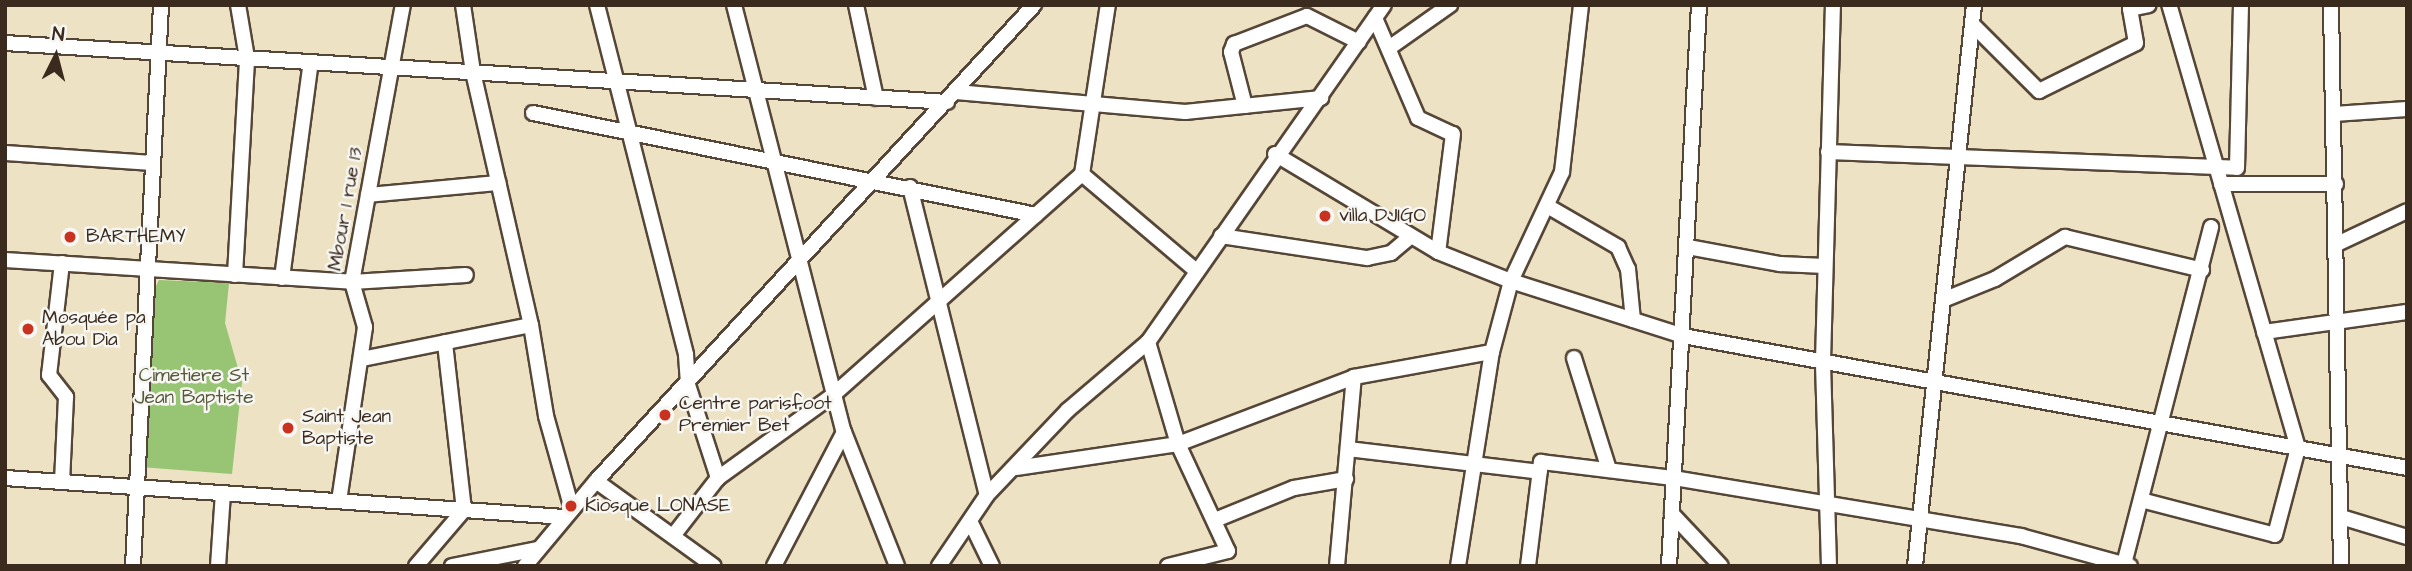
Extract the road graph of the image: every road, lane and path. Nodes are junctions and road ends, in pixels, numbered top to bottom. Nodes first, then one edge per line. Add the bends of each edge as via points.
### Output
1 (161, 5) edge
2 (238, 5) edge
3 (403, 5) edge
4 (463, 5) edge
5 (597, 5) edge
6 (734, 5) edge
7 (856, 5) edge
8 (1034, 5) edge
9 (1108, 5) edge
10 (1384, 5) edge
11 (1450, 5) edge
12 (1581, 5) edge
13 (1699, 5) edge
14 (1833, 5) edge
15 (1973, 5) edge
16 (2149, 5) edge
17 (2168, 5) edge
18 (2241, 5) edge
19 (2331, 5) edge
20 (1375, 18) junction
21 (1972, 24) junction
22 (1359, 42) junction
23 (5, 43) edge
24 (1389, 48) junction
25 (159, 53) junction
26 (247, 58) junction
27 (310, 62) junction
28 (391, 67) junction
29 (473, 72) junction
30 (615, 81) junction
31 (755, 90) junction
32 (876, 97) junction
33 (951, 97) junction
34 (1321, 98) junction
35 (1092, 105) junction
36 (1245, 106) junction
37 (2407, 109) edge
38 (533, 113) dead end
39 (2334, 114) junction
40 (628, 132) junction
41 (1828, 152) junction
42 (5, 153) edge
43 (1275, 154) junction
44 (1958, 157) junction
45 (774, 162) junction
46 (153, 163) junction
47 (2216, 167) junction
48 (1082, 174) junction
49 (877, 181) junction
50 (498, 183) junction
51 (2221, 184) junction
52 (2336, 184) junction
53 (910, 187) junction
54 (368, 195) junction
55 (1549, 207) junction
56 (2407, 211) edge
57 (1036, 215) junction
58 (2211, 227) dead end
59 (1221, 236) junction
60 (1409, 238) junction
61 (2337, 244) junction
62 (1688, 247) junction
63 (1438, 252) junction
64 (5, 260) edge
65 (62, 263) junction
66 (800, 263) junction
67 (1825, 266) junction
68 (148, 269) junction
69 (1195, 270) junction
70 (2202, 270) junction
71 (235, 275) junction
72 (466, 275) dead end
73 (282, 278) junction
74 (1511, 281) junction
75 (352, 282) junction
76 (1943, 299) junction
77 (937, 303) junction
78 (2407, 312) edge
79 (2339, 319) junction
80 (1633, 320) junction
81 (531, 325) junction
82 (2264, 332) junction
83 (1683, 336) junction
84 (445, 342) junction
85 (1148, 342) junction
86 (1492, 352) junction
87 (1574, 358) dead end
88 (362, 359) junction
89 (1823, 361) junction
90 (1354, 377) junction
91 (1935, 382) junction
92 (688, 385) junction
93 (833, 395) junction
94 (2163, 424) junction
95 (844, 432) junction
96 (1178, 444) junction
97 (1348, 449) junction
98 (2298, 449) junction
99 (2341, 456) junction
100 (1474, 464) junction
101 (1016, 468) junction
102 (2407, 468) edge
103 (1609, 470) junction
104 (1540, 472) junction
105 (5, 478) edge
106 (718, 478) junction
107 (1674, 478) junction
108 (1346, 479) junction
109 (596, 481) junction
110 (62, 482) junction
111 (137, 487) junction
112 (223, 493) junction
113 (987, 495) junction
114 (2141, 500) junction
115 (339, 501) junction
116 (1828, 504) junction
117 (464, 510) junction
118 (568, 513) junction
119 (1672, 514) junction
120 (2341, 517) junction
121 (1920, 519) junction
122 (1215, 520) junction
123 (971, 523) junction
124 (673, 536) junction
125 (2407, 537) edge
126 (538, 549) junction
127 (1228, 551) junction
128 (2128, 565) edge
129 (133, 566) edge
130 (218, 566) edge
131 (416, 566) edge
132 (452, 566) edge
133 (525, 566) edge
134 (714, 566) edge
135 (774, 566) edge
136 (897, 566) edge
137 (939, 566) edge
138 (992, 566) edge
139 (1168, 566) edge
140 (1235, 566) edge
141 (1337, 566) edge
142 (1458, 566) edge
143 (1528, 566) edge
144 (1669, 566) edge
145 (1721, 566) edge
146 (1829, 566) edge
147 (1915, 566) edge
148 (2341, 566) edge

1 - 25 street
2 - 26 street
3 - 28 street, Mbour 1 rue 13
4 - 29 street
5 - 30 street
6 - 31 street
7 - 32 street
8 - 33 street
9 - 35 street
10 - 20 street
11 - 24 street
12 - 55 street via 1566,148
13 - 62 street
14 - 41 street
15 - 21 street
16 - 21 street via 2130,9 2136,43 2039,91
17 - 47 street
18 - 47 street via 2237,168
19 - 39 street
20 - 22 street
20 - 24 street
21 - 44 street
22 - 34 street
22 - 36 street via 1307,16 1234,44 1231,52
23 - 25 street
24 - 63 street via 1418,118 1453,134
25 - 26 street
25 - 46 street
26 - 27 street
26 - 71 street
27 - 28 street
27 - 73 street
28 - 29 street
28 - 54 street, Mbour 1 rue 13
29 - 30 street
29 - 50 street
30 - 31 street
30 - 40 street
31 - 32 street
31 - 45 street
32 - 33 street
33 - 35 street
33 - 49 street
34 - 36 street
34 - 43 street
35 - 36 street via 1185,112
35 - 48 street
37 - 39 street
38 - 40 street
39 - 52 street
40 - 45 street
40 - 92 street via 687,355
41 - 44 street
41 - 67 street
42 - 46 street
43 - 59 street
43 - 60 street
44 - 47 street
44 - 76 street
45 - 49 street
45 - 66 street
46 - 68 street
47 - 51 street
48 - 57 street
48 - 69 street
49 - 53 street
49 - 66 street
50 - 54 street
50 - 81 street
51 - 52 street
51 - 82 street
52 - 61 street
53 - 57 street
53 - 77 street
54 - 75 street, Mbour 1 rue 13
55 - 74 street
55 - 80 street via 1618,247 1628,269
56 - 61 street
57 - 77 street
58 - 70 street
59 - 60 street via 1367,258 1391,253
59 - 69 street
60 - 63 street
61 - 79 street
62 - 67 street via 1780,264
62 - 83 street
63 - 74 street
64 - 65 street
65 - 68 street
65 - 110 street via 49,375 66,397
66 - 92 street
66 - 93 street
67 - 89 street
68 - 71 street
68 - 111 street
69 - 85 street
70 - 76 street via 2065,237 1995,279
70 - 94 street
71 - 73 street
72 - 75 street
73 - 75 street
74 - 80 street
74 - 86 street
75 - 88 street, Mbour 1 rue 13 via 365,327
76 - 91 street
77 - 93 street
77 - 113 street
78 - 79 street
79 - 82 street
79 - 99 street
80 - 83 street
81 - 84 street
81 - 118 street
82 - 98 street
83 - 89 street
83 - 107 street
84 - 88 street
84 - 117 street
85 - 96 street
85 - 101 street via 1068,410
86 - 90 street
86 - 100 street
87 - 103 street
88 - 115 street, Mbour 1 rue 13
89 - 91 street
89 - 116 street
90 - 96 street
90 - 97 street
91 - 94 street
91 - 121 street
92 - 106 street
92 - 109 street
93 - 95 street
93 - 106 street
94 - 98 street
94 - 114 street
95 - 135 street
95 - 136 street
96 - 101 street
96 - 122 street
97 - 100 street
97 - 108 street
98 - 99 street
98 - 114 street via 2275,535
99 - 102 street
99 - 120 street
100 - 104 street
100 - 142 street
101 - 113 street
103 - 104 street via 1541,462
103 - 107 street
104 - 143 street
105 - 110 street
106 - 124 street
107 - 116 street
107 - 119 street
108 - 122 street via 1294,488
108 - 141 street
109 - 118 street
109 - 124 street
110 - 111 street
111 - 112 street
111 - 129 street
112 - 115 street
112 - 130 street
113 - 123 street
114 - 128 street
115 - 117 street
116 - 121 street
116 - 146 street
117 - 118 street
117 - 131 street
118 - 126 street
119 - 144 street
119 - 145 street
120 - 125 street
120 - 148 street
121 - 128 street via 2021,536
121 - 147 street
122 - 127 street
123 - 137 street
123 - 138 street
124 - 134 street
126 - 132 street
126 - 133 street
127 - 139 street
127 - 140 street

